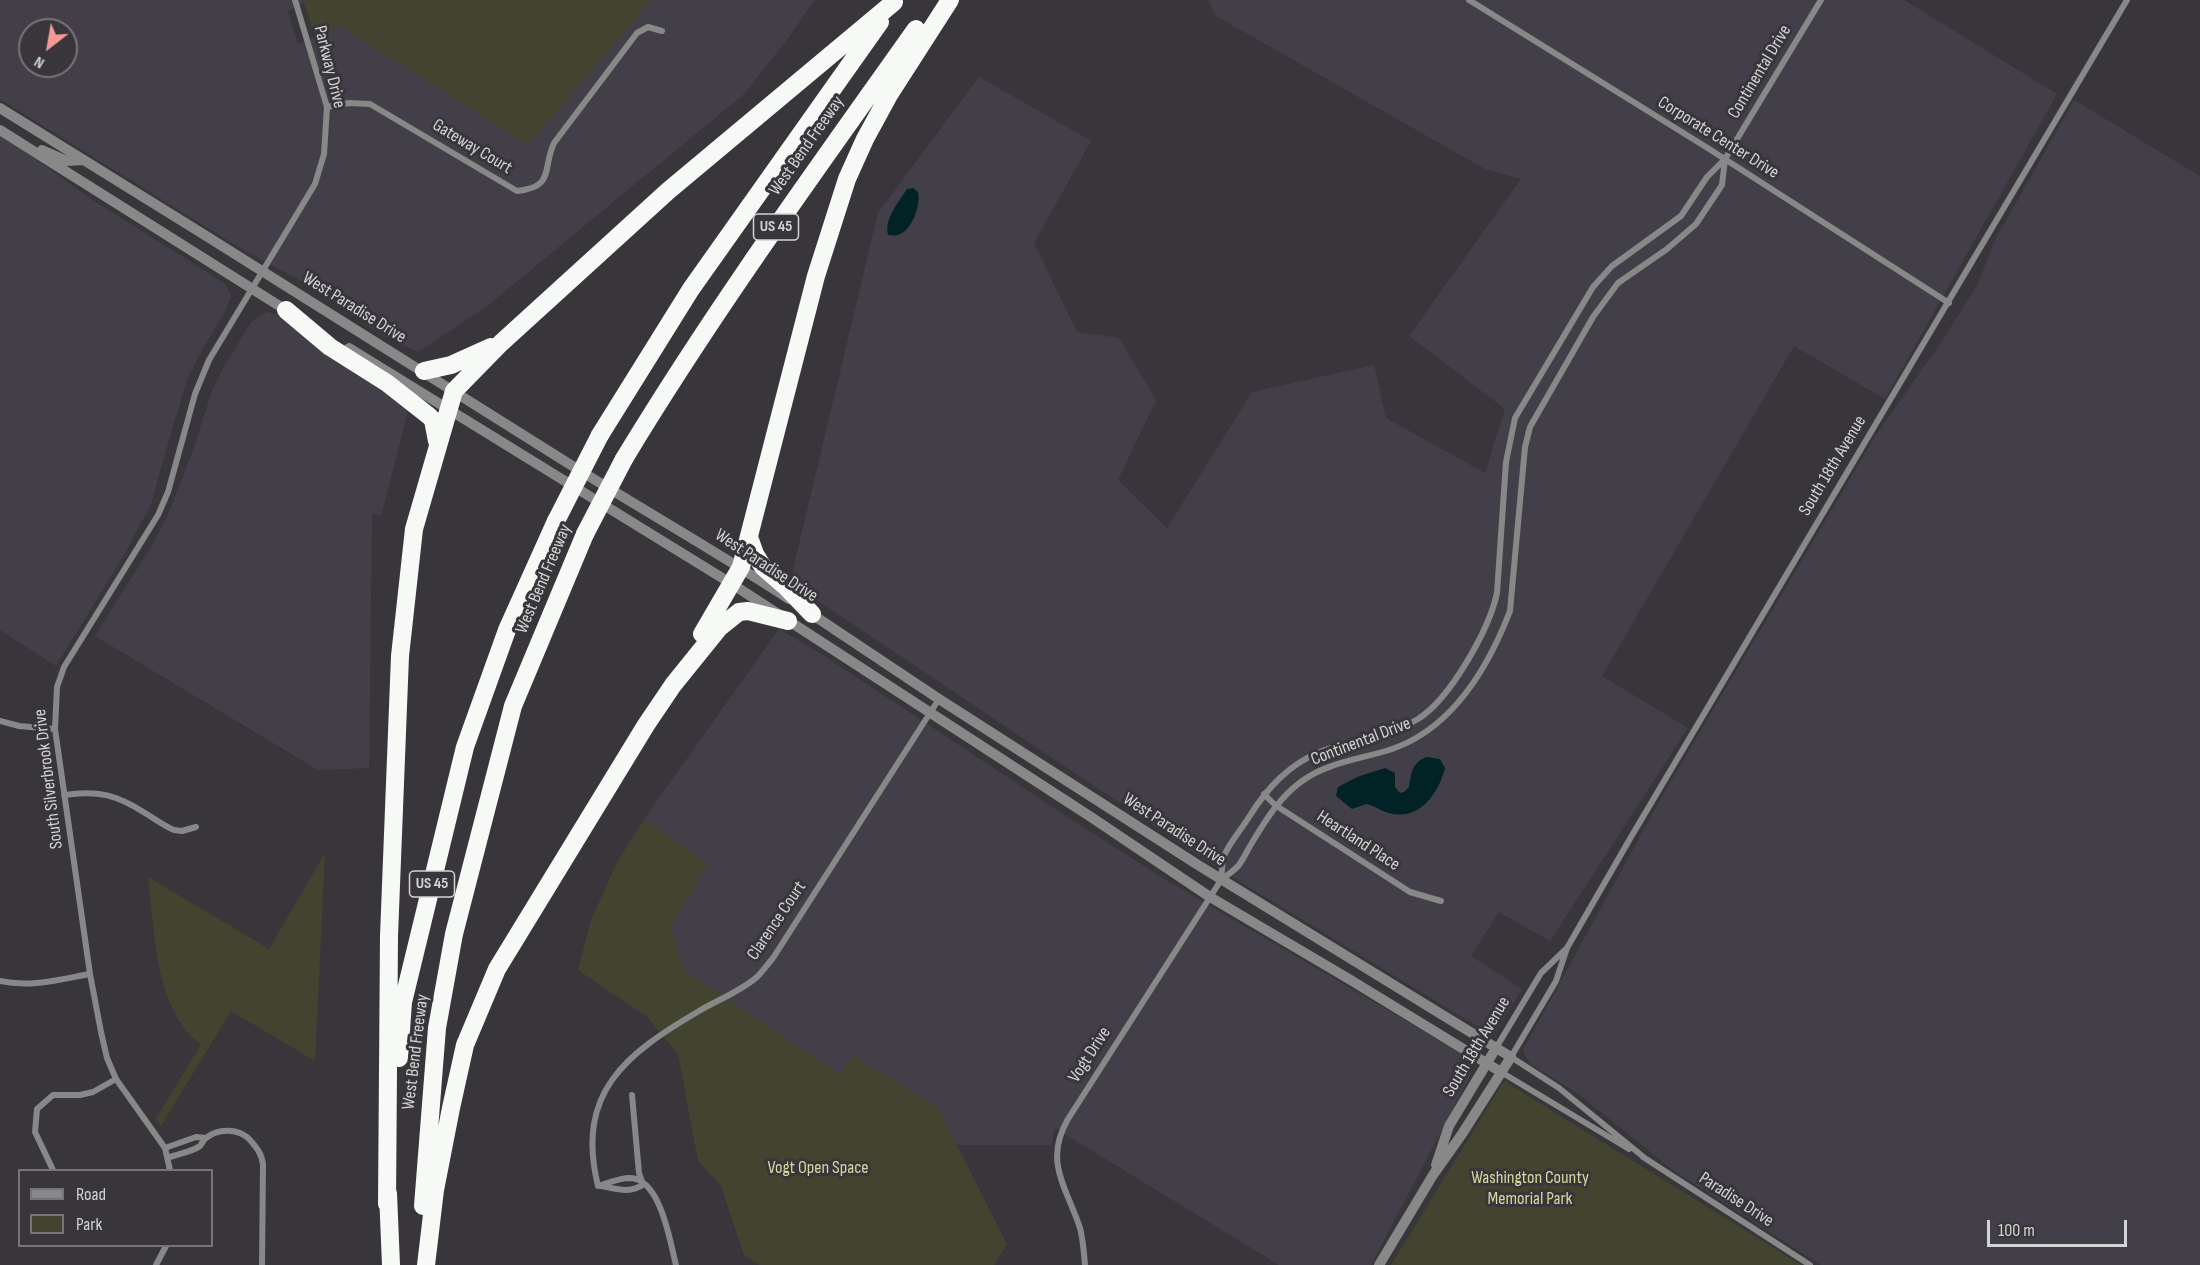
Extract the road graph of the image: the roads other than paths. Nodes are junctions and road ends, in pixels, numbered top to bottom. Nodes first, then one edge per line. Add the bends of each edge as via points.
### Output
1 (295, 0) edge
2 (937, 0) edge
3 (950, 0) edge
4 (1469, 0) edge
5 (1821, 0) edge
6 (2127, 0) edge
7 (895, 1) edge
8 (662, 31) dead end
9 (327, 107) junction
10 (0, 108) edge
11 (0, 130) edge
12 (14, 139) junction
13 (1725, 159) junction
14 (85, 160) junction
15 (264, 271) junction
16 (253, 288) junction
17 (1949, 303) junction
18 (286, 310) junction
19 (501, 343) junction
20 (423, 371) junction
21 (454, 391) junction
22 (448, 410) junction
23 (437, 447) junction
24 (749, 537) junction
25 (741, 567) junction
26 (732, 584) junction
27 (812, 615) junction
28 (788, 621) junction
29 (673, 685) junction
30 (939, 699) junction
31 (930, 714) junction
32 (0, 721) edge
33 (55, 729) junction
34 (1264, 794) junction
35 (64, 795) junction
36 (1275, 805) junction
37 (196, 827) dead end
38 (1221, 880) junction
39 (1210, 897) junction
40 (1441, 901) dead end
41 (1567, 948) junction
42 (90, 974) junction
43 (0, 981) edge
44 (1496, 1048) junction
45 (1511, 1057) junction
46 (1487, 1063) junction
47 (1501, 1072) junction
48 (116, 1079) junction
49 (632, 1095) dead end
50 (206, 1138) junction
51 (165, 1148) junction
52 (168, 1158) junction
53 (1646, 1159) junction
54 (53, 1169) edge
55 (170, 1169) edge
56 (1432, 1175) junction
57 (644, 1184) junction
58 (598, 1185) junction
59 (387, 1204) junction
60 (165, 1247) edge
61 (156, 1265) edge
62 (262, 1265) edge
63 (391, 1265) edge
64 (426, 1265) edge
65 (676, 1265) edge
66 (1084, 1265) edge
67 (1379, 1265) edge
68 (1810, 1265) edge

1 - 9 street, Parkway Drive
2 - 64 highway, West Bend Freeway / US 45, bridge via 719,308 624,459 585,534 513,706 453,934 437,1028 422,1196
3 - 24 highway via 889,95 847,179 816,276
4 - 13 street, Corporate Center Drive
5 - 13 street, Continental Drive
6 - 17 street, South 18th Avenue
7 - 19 highway via 668,191
7 - 59 highway, West Bend Freeway / US 45, bridge via 691,289 600,435 507,630 465,747 403,1002
8 - 9 street, Gateway Court via 648,27 637,33 554,143 549,169 533,189 517,191 370,104
9 - 15 street, Parkway Drive via 324,154 315,184
10 - 14 street, West Paradise Drive
11 - 12 street, West Paradise Drive
12 - 14 street via 67,161
12 - 16 street, West Paradise Drive
13 - 17 street, Corporate Center Drive
13 - 34 street, Continental Drive via 1707,177 1681,216 1612,266 1593,287 1515,418 1506,462 1494,611 1444,696 1419,718 1390,734 1323,751 1303,761
13 - 36 street, Continental Drive via 1722,185 1696,224 1617,283 1593,316 1530,427 1510,611 1488,659 1458,705 1434,728 1414,740 1331,766 1304,779
14 - 15 street, West Paradise Drive
15 - 16 street, South Silverbrook Drive
15 - 20 street, West Paradise Drive
16 - 18 street, West Paradise Drive
16 - 33 street, South Silverbrook Drive via 209,360 158,515 64,667 57,687
17 - 41 street, South 18th Avenue
18 - 22 street, West Paradise Drive
18 - 23 highway via 429,416
19 - 20 highway via 451,365
19 - 21 highway
20 - 21 street, West Paradise Drive
21 - 22 highway
21 - 25 street, West Paradise Drive
22 - 23 highway
22 - 26 street, West Paradise Drive
23 - 59 highway via 414,529 400,656 389,936
24 - 25 highway
24 - 27 highway via 763,567
25 - 26 highway
25 - 27 street, West Paradise Drive
26 - 28 street, West Paradise Drive
26 - 29 highway
27 - 30 street, West Paradise Drive
28 - 29 highway via 748,611 732,615
28 - 31 street, West Paradise Drive
29 - 64 highway via 497,969 463,1056 435,1190
30 - 31 street, Clarence Court
30 - 38 street, West Paradise Drive
31 - 39 street, West Paradise Drive
31 - 58 street, Clarence Court via 757,977 657,1038 627,1060 614,1076 598,1107 593,1128 593,1164
32 - 33 street
33 - 35 street, South Silverbrook Drive
34 - 36 street, Heartland Place
34 - 38 street, Continental Drive via 1224,856
35 - 37 street via 107,794 123,799 174,830
35 - 42 street, South Silverbrook Drive
36 - 38 street, Continental Drive via 1238,865
36 - 40 street, Heartland Place via 1410,892
38 - 39 street, Vogt Drive
38 - 44 street, West Paradise Drive
39 - 46 street, West Paradise Drive
39 - 66 street, Vogt Drive via 1061,1131 1058,1169 1080,1229
41 - 44 street, South 18th Avenue via 1541,973
41 - 45 street, South 18th Avenue via 1556,981
42 - 43 street via 36,984
42 - 48 street, South Silverbrook Drive via 107,1058
44 - 45 street, West Paradise Drive
44 - 46 street, South 18th Avenue
45 - 47 street, South 18th Avenue
45 - 53 street, Paradise Drive via 1559,1088
46 - 47 street, West Paradise Drive
46 - 56 street, South 18th Avenue via 1449,1126
47 - 53 street, Paradise Drive
47 - 56 street, South 18th Avenue
48 - 51 street, South Silverbrook Drive
48 - 54 street via 80,1095 52,1095 37,1109 35,1132
49 - 57 street via 639,1173
50 - 51 street via 196,1137
50 - 52 street via 199,1146
50 - 62 street via 236,1131 247,1137 262,1156
51 - 52 street, South Silverbrook Drive
52 - 55 street, South Silverbrook Drive
53 - 68 street, Paradise Drive
56 - 67 street, South 18th Avenue
57 - 58 street via 630,1178
57 - 58 street via 628,1191
57 - 65 street via 659,1201
59 - 63 highway, West Bend Freeway / US 45
60 - 61 street

